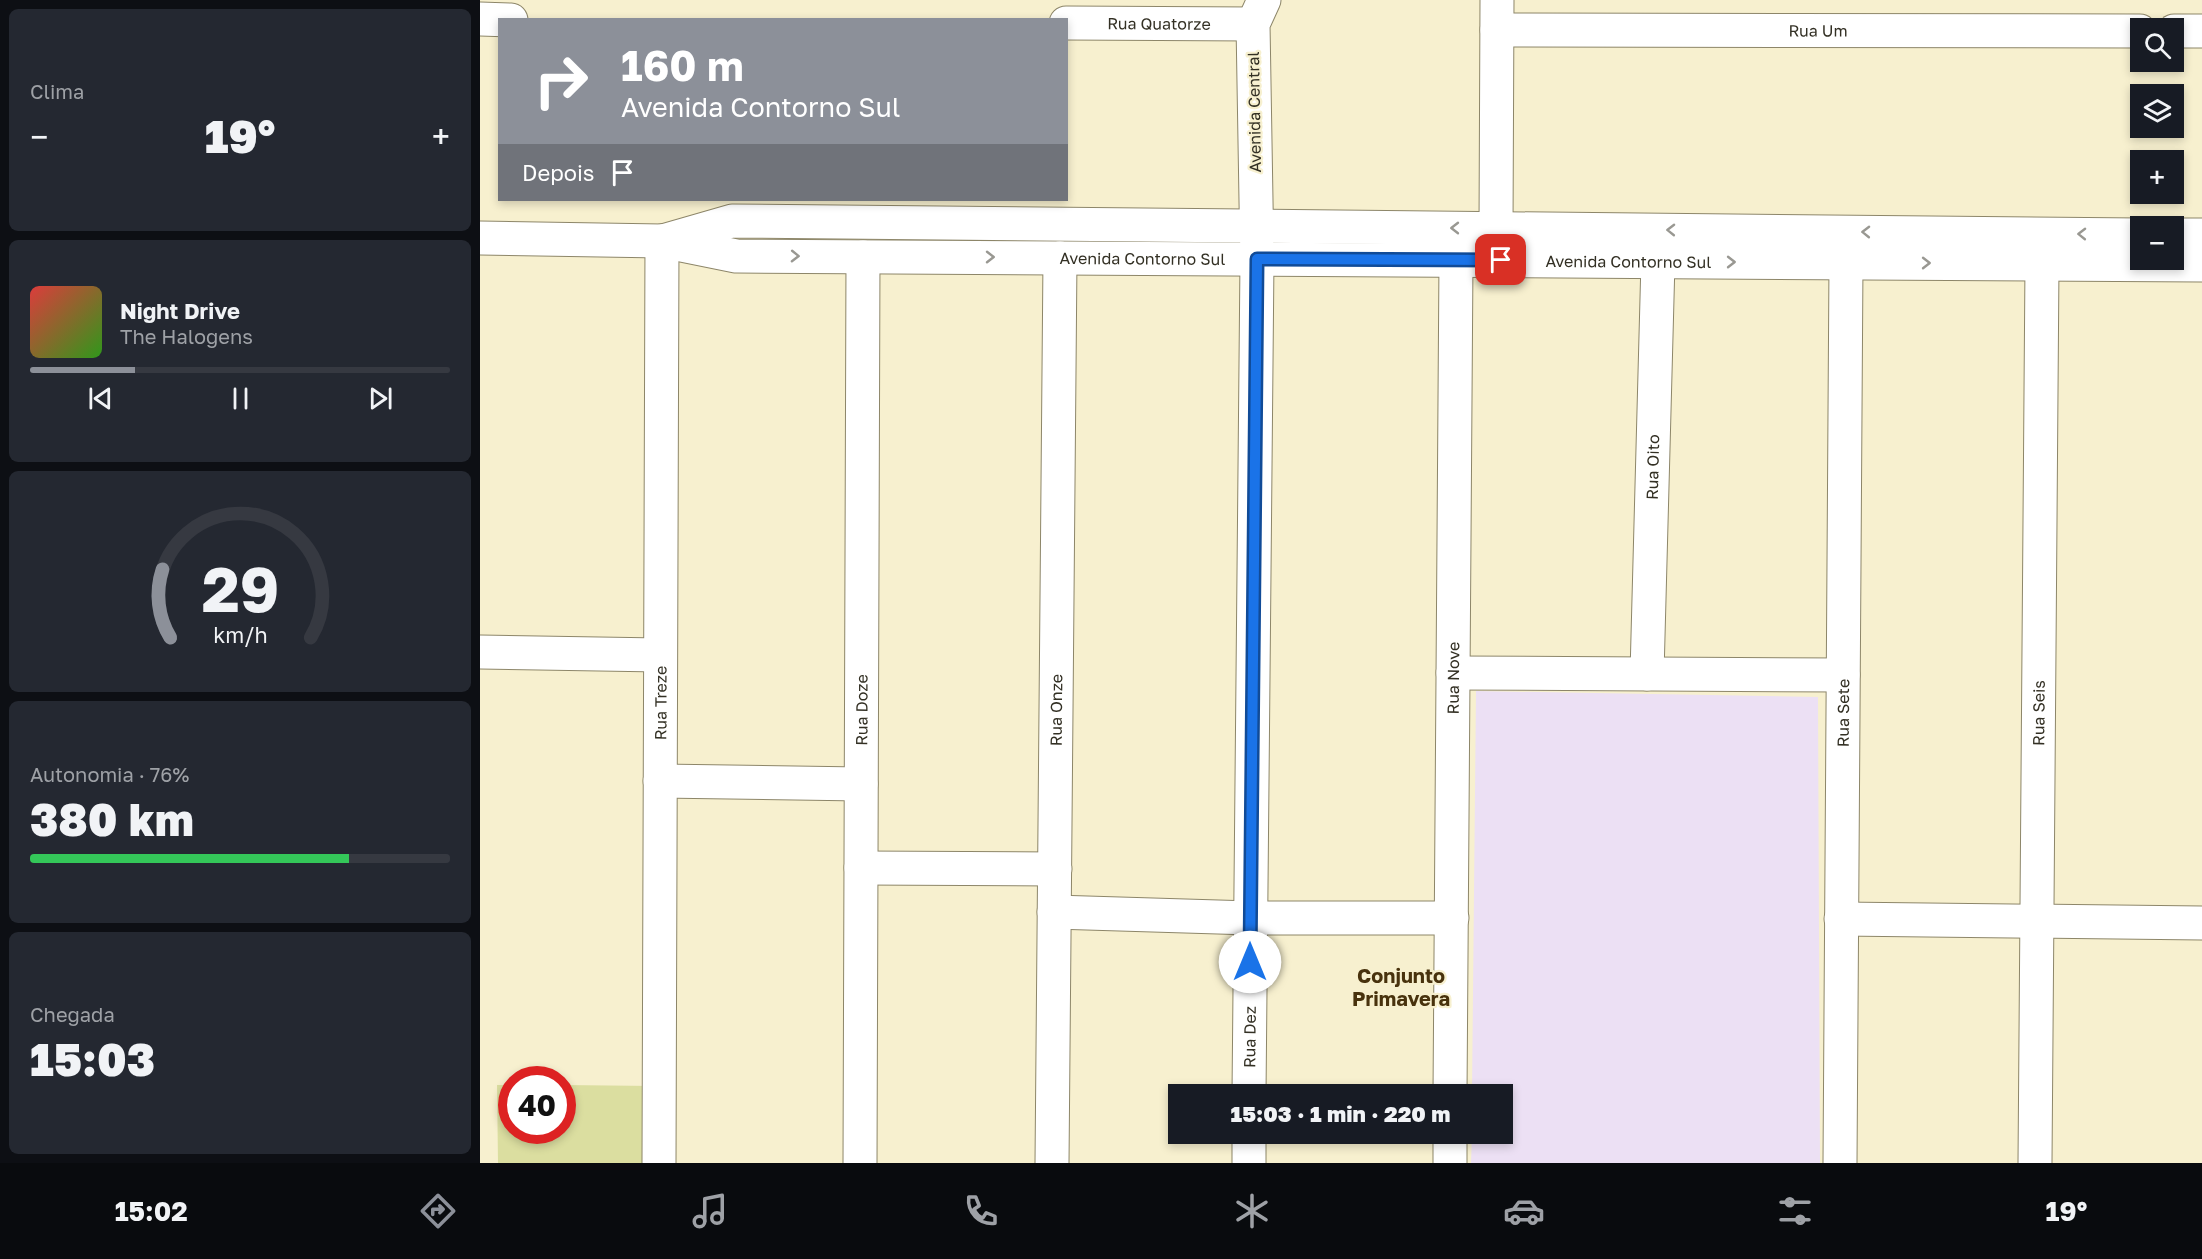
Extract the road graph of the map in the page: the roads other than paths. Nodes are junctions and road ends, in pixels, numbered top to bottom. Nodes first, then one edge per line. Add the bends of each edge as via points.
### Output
1 (1258, 12) edge
2 (1497, 15) edge
3 (480, 19) edge
4 (498, 20) edge
5 (1068, 23) edge
6 (2130, 31) edge
7 (2184, 31) edge
8 (2202, 31) edge
9 (1257, 226) junction
10 (1496, 228) junction
11 (2130, 235) edge
12 (2184, 235) edge
13 (2202, 235) edge
14 (480, 238) edge
15 (662, 241) junction
16 (863, 257) junction
17 (1060, 258) junction
18 (1257, 259) junction
19 (1456, 260) junction
20 (1658, 261) junction
21 (1846, 263) junction
22 (2042, 264) junction
23 (2202, 265) edge
24 (480, 652) edge
25 (660, 655) junction
26 (1453, 673) junction
27 (1647, 674) junction
28 (1843, 675) junction
29 (660, 781) junction
30 (861, 784) junction
31 (861, 868) junction
32 (1055, 869) junction
33 (1054, 912) junction
34 (1251, 918) junction
35 (1452, 918) junction
36 (1841, 919) junction
37 (2037, 921) junction
38 (2202, 923) edge
39 (1249, 1084) edge
40 (1450, 1084) edge
41 (1249, 1144) edge
42 (1450, 1144) edge
43 (659, 1163) edge
44 (860, 1163) edge
45 (1052, 1163) edge
46 (1249, 1163) edge
47 (1450, 1163) edge
48 (1840, 1163) edge
49 (2035, 1163) edge

1 - 5 street, Rua Quatorze
1 - 9 street, Avenida Central
2 - 6 street, Rua Um
2 - 10 street
3 - 4 street
7 - 8 street
10 -> 9 street, Avenida Contorno Sul
9 - 15 street, Avenida Contorno Sul via 732,221
9 - 18 street, Avenida Central
11 -> 10 street, Avenida Contorno Sul
12 - 13 street
14 - 15 street, Avenida Contorno Sul
15 -> 16 street, Avenida Contorno Sul via 736,256
15 - 25 street, Rua Treze
16 -> 17 street, Avenida Contorno Sul
16 - 30 street, Rua Doze
17 - 18 street, Avenida Contorno Sul
17 - 32 street, Rua Onze
18 - 19 street, Avenida Contorno Sul
18 - 34 street, Rua Dez
19 - 20 street, Avenida Contorno Sul
19 - 26 street, Rua Nove
20 -> 21 street, Avenida Contorno Sul
20 - 27 street, Rua Oito
21 -> 22 street, Avenida Contorno Sul
21 - 28 street, Rua Sete
22 - 23 street, Avenida Contorno Sul
22 - 37 street, Rua Seis
24 - 25 street
25 - 29 street, Rua Treze
26 - 27 street
26 - 35 street, Rua Nove
27 - 28 street
28 - 36 street, Rua Sete
29 - 30 street
29 - 43 street, Rua Treze
30 - 31 street, Rua Doze
31 - 32 street
31 - 44 street, Rua Doze
32 - 33 street, Rua Onze
33 - 34 street
33 - 45 street, Rua Onze
34 - 35 street
34 - 39 street, Rua Dez
35 - 40 street, Rua Nove
36 - 37 street
36 - 48 street, Rua Sete
37 - 38 street
37 - 49 street, Rua Seis
41 - 46 street
42 - 47 street

